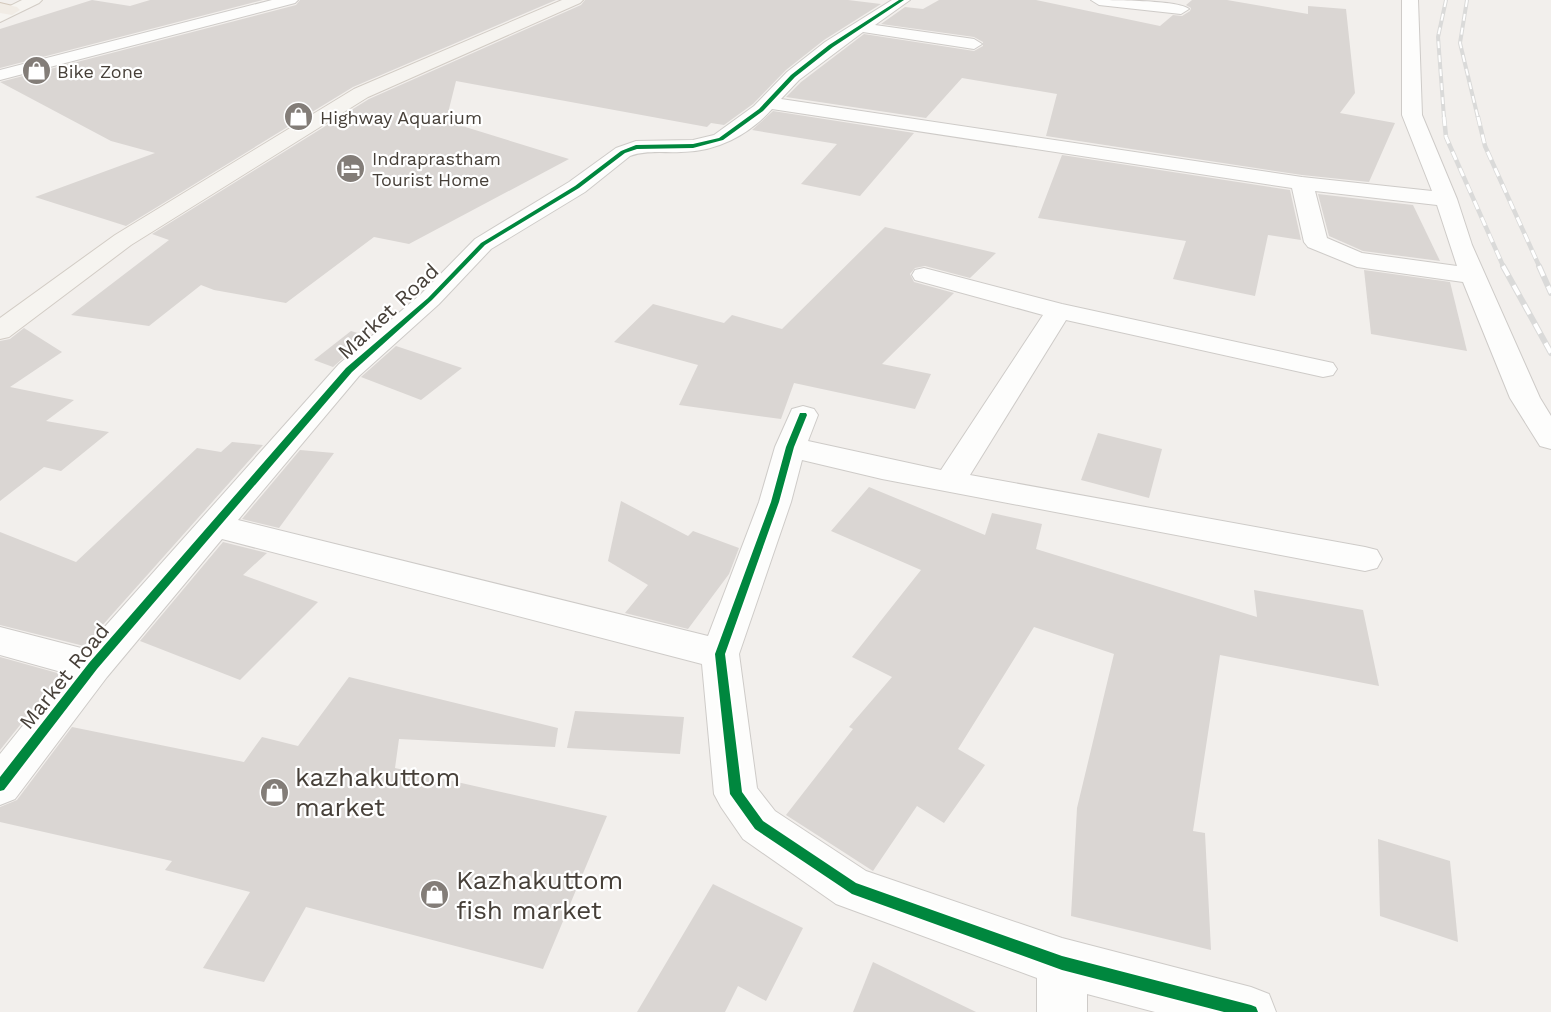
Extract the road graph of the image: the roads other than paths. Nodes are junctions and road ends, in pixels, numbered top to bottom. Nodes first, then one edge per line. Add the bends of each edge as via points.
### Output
1 (34, 0) edge
2 (290, 0) edge
3 (575, 0) edge
4 (902, 0) edge
5 (1099, 0) edge
6 (1410, 0) edge
7 (4, 8) edge
8 (1181, 9) dead end
9 (859, 27) junction
10 (974, 44) dead end
11 (0, 75) edge
12 (768, 103) junction
13 (1302, 183) junction
14 (1446, 199) junction
15 (924, 275) dead end
16 (1473, 276) junction
17 (1059, 311) junction
18 (0, 331) edge
19 (1323, 369) dead end
20 (803, 415) dead end
21 (1551, 440) edge
22 (790, 447) junction
23 (950, 481) junction
24 (214, 525) junction
25 (1365, 559) dead end
26 (0, 641) edge
27 (720, 654) junction
28 (93, 666) junction
29 (0, 786) edge
30 (1062, 963) junction
31 (1062, 1012) edge
32 (1251, 1012) edge

1 - 7 main road
2 - 11 street
3 - 18 main road via 361,93 123,240
4 - 9 street, Market Road
5 - 8 street
6 - 14 street via 1412,115
9 - 10 street
9 - 12 street, Market Road via 793,76
12 - 13 street
12 - 24 street, Market Road via 721,139 693,146 636,147 623,152 577,187 483,244 430,299 349,370
13 - 14 street
13 - 16 street via 1316,242 1357,260
14 - 16 street
15 - 17 street
16 - 21 street via 1525,398
17 - 19 street
17 - 23 street
20 - 22 street
22 - 23 street
22 - 27 street via 775,502
23 - 25 street
24 - 27 street
24 - 28 street, Market Road
26 - 28 street
27 - 30 street via 736,794 759,825 852,888
28 - 29 street, Market Road
30 - 31 street
30 - 32 street

